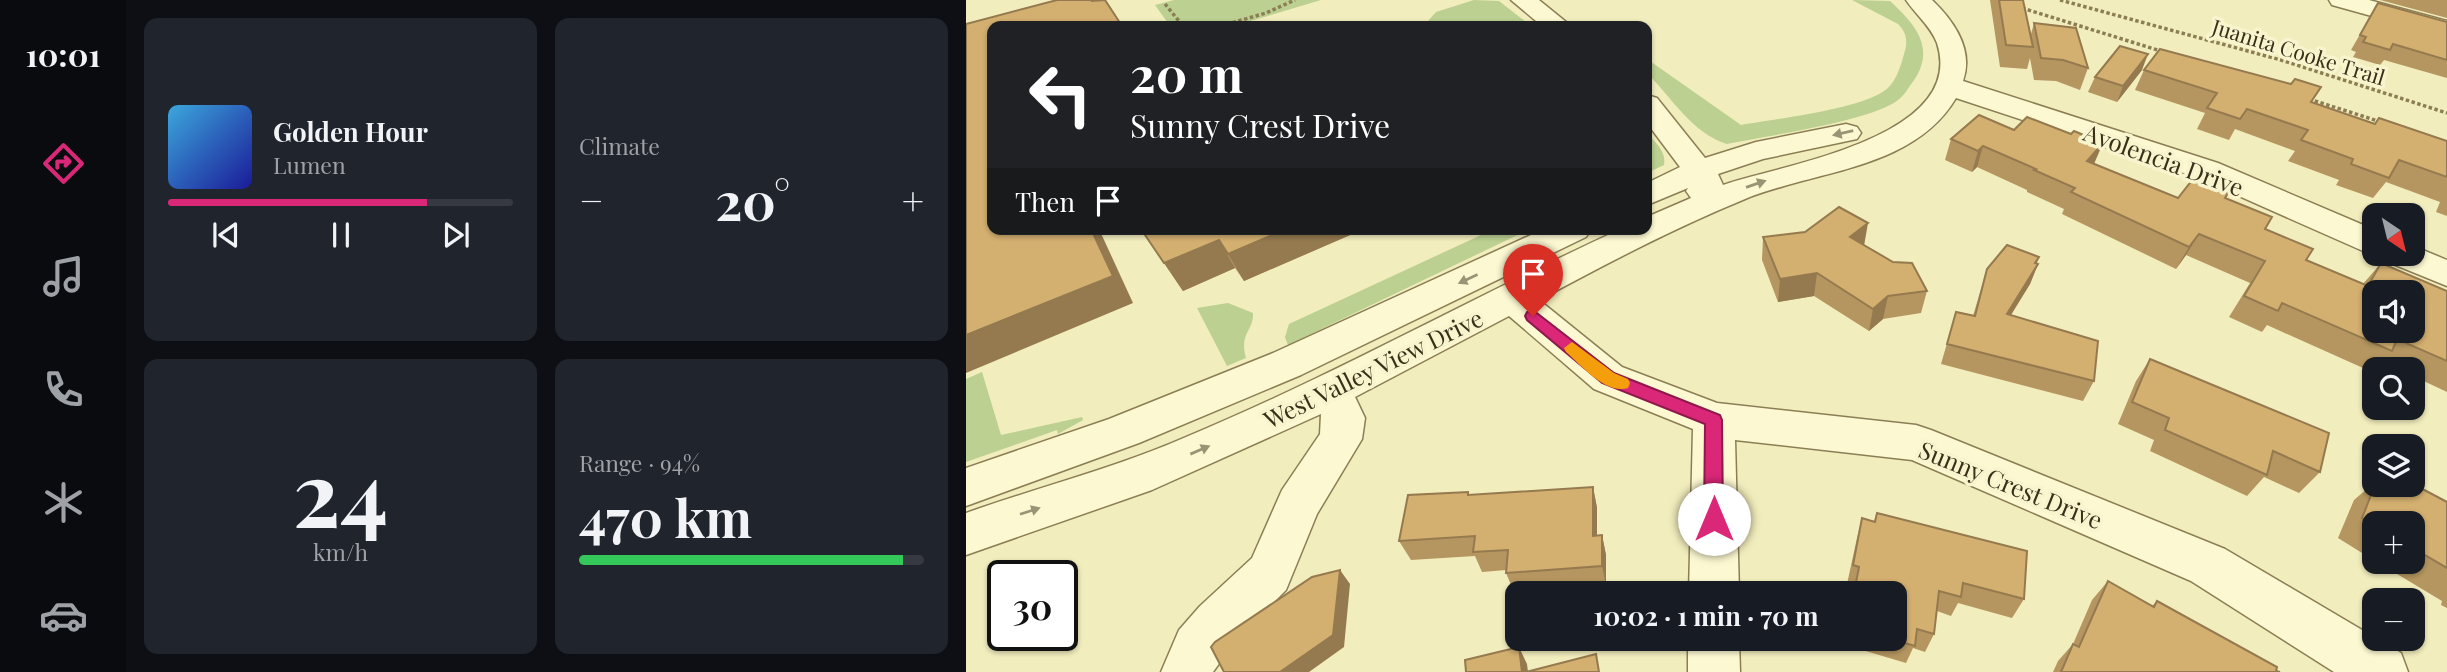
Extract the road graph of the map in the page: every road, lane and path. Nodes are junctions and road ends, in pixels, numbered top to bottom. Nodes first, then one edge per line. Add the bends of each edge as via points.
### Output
1 (1295, 0) edge
2 (1523, 0) edge
3 (1918, 0) edge
4 (2060, 0) edge
5 (2341, 0) edge
6 (1165, 4) dead end
7 (2021, 8) edge
8 (1179, 21) edge
9 (1238, 21) edge
10 (1551, 21) edge
11 (2447, 29) edge
12 (2166, 53) edge
13 (1949, 86) junction
14 (2307, 98) edge
15 (1652, 110) edge
16 (2447, 113) edge
17 (2384, 123) edge
18 (1700, 170) junction
19 (1652, 193) edge
20 (1652, 216) edge
21 (1652, 232) edge
22 (1561, 235) edge
23 (1615, 235) edge
24 (1645, 235) edge
25 (2362, 237) edge
26 (2426, 265) edge
27 (2447, 274) edge
28 (1513, 299) junction
29 (1436, 339) junction
30 (1332, 390) junction
31 (1714, 420) junction
32 (966, 487) edge
33 (966, 534) edge
34 (1714, 581) edge
35 (1714, 651) edge
36 (1187, 672) edge
37 (1714, 672) edge
38 (2382, 672) edge

1 - 9 path
2 - 10 street
3 - 13 street, West Valley View Drive via 1948,36 1955,67
4 - 16 path, Juanita Cooke Trail via 2281,60
5 - 11 street
6 - 8 path
7 - 12 path
13 -> 18 street via 1876,124 1756,151
21 -> 13 street, West Valley View Drive via 1734,192 1890,142 1920,124
13 - 25 street, Avolencia Drive via 2207,170
14 - 17 path
15 - 18 street
18 - 19 street
18 - 20 street via 1706,188
22 -> 32 street, West Valley View Drive via 1287,364
23 - 29 street via 1485,302
28 -> 24 street, West Valley View Drive
26 - 27 street
28 - 29 street, West Valley View Drive
28 - 31 street, Sunny Crest Drive via 1608,378
29 - 30 street, West Valley View Drive
33 -> 30 street, West Valley View Drive via 1137,476
30 - 36 street via 1344,418 1341,439 1298,504 1269,574 1197,648
31 - 34 street
31 - 38 street, Sunny Crest Drive via 1916,443 2208,565
35 - 37 street

